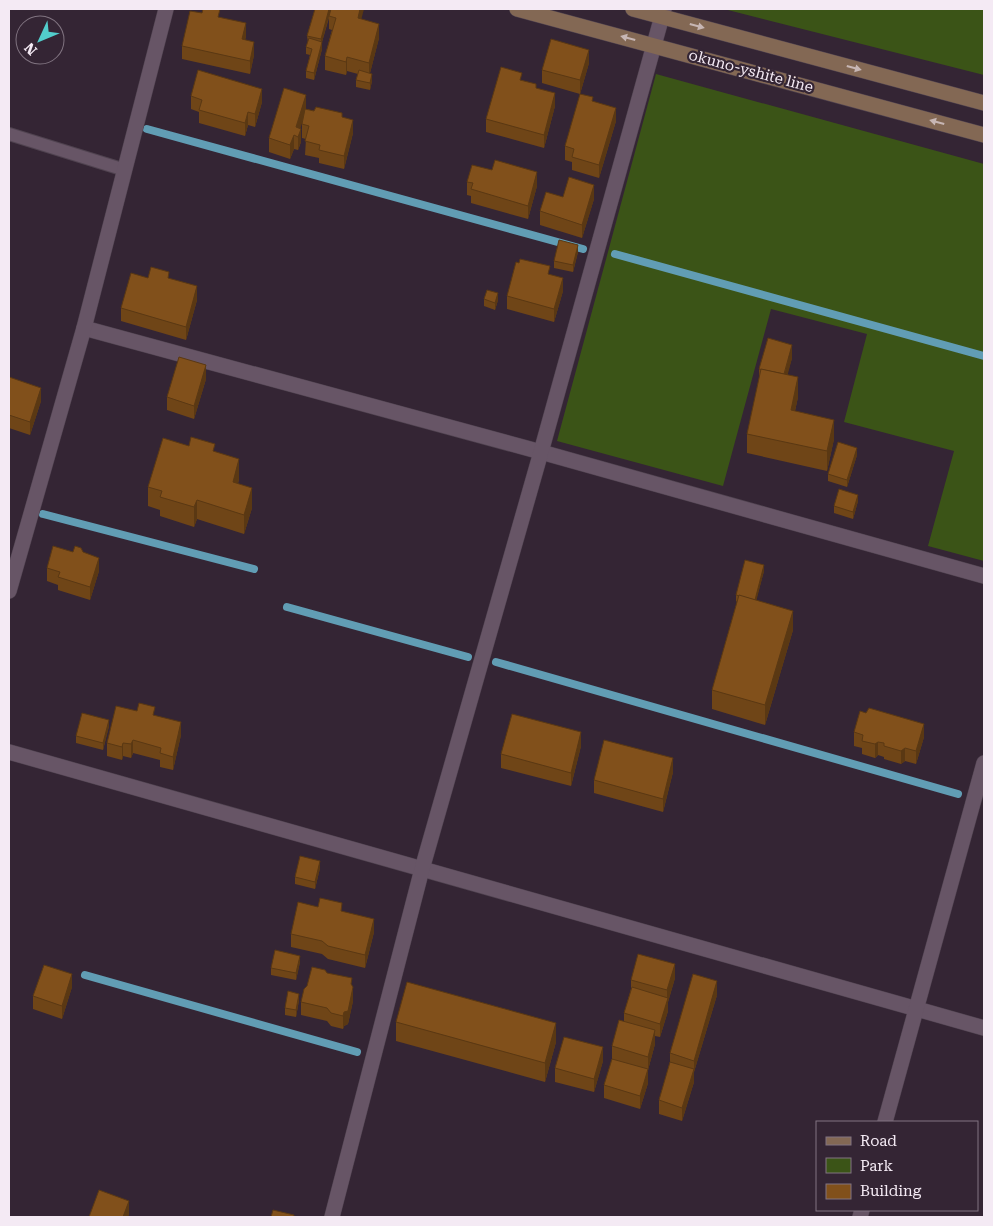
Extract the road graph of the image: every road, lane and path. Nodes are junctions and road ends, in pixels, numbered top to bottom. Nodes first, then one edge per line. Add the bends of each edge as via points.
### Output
1 (166, 9) edge
2 (517, 9) edge
3 (633, 9) edge
4 (663, 13) edge
5 (654, 45) junction
6 (984, 103) edge
7 (9, 134) edge
8 (984, 135) edge
9 (125, 170) junction
10 (84, 328) junction
11 (541, 452) junction
12 (984, 576) edge
13 (9, 591) edge
14 (9, 752) edge
15 (984, 763) edge
16 (422, 869) junction
17 (916, 1009) junction
18 (984, 1028) edge
19 (885, 1121) edge
20 (332, 1217) edge

1 - 9 street
5 -> 2 main road, okuno-yshite line
3 - 4 main road, okuno-yshite line
4 - 5 street
4 -> 6 main road, okuno-yshite line
8 -> 5 main road, okuno-yshite line
5 - 11 street
7 - 9 lane
9 - 10 street
10 - 11 street
10 - 13 street
11 - 12 street
11 - 16 street
14 - 16 street
15 - 17 street
16 - 17 street
16 - 20 street
17 - 18 street
17 - 19 street

